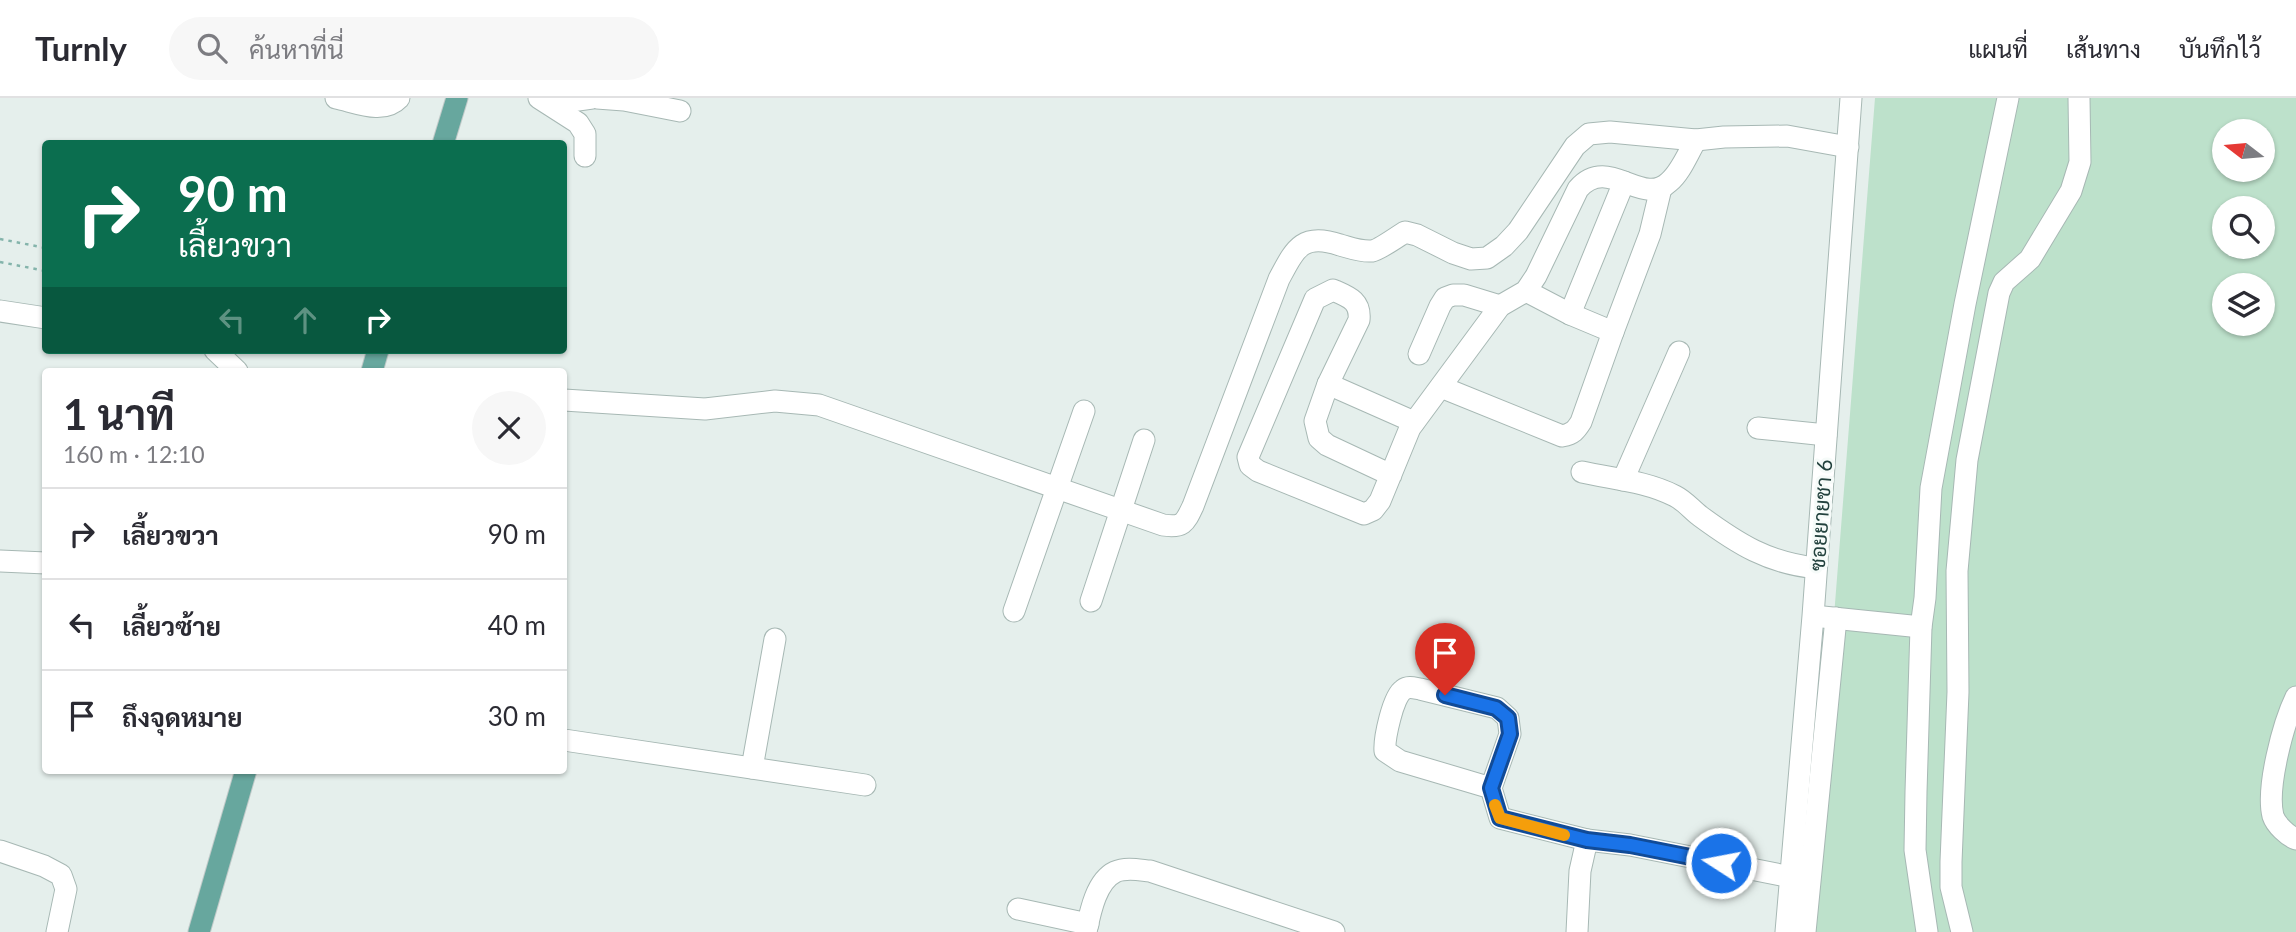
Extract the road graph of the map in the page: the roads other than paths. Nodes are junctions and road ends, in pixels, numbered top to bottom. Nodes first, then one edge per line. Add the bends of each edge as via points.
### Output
1 (336, 98) edge
2 (399, 98) edge
3 (457, 98) edge
4 (594, 98) edge
5 (1851, 98) edge
6 (2008, 98) edge
7 (2079, 98) edge
8 (545, 101) edge
9 (680, 111) dead end
10 (444, 140) edge
11 (1696, 140) junction
12 (1848, 147) junction
13 (585, 156) dead end
14 (1624, 182) junction
15 (1661, 188) junction
16 (1526, 291) junction
17 (1500, 306) junction
18 (0, 311) edge
19 (1570, 314) junction
20 (42, 317) edge
21 (1613, 332) junction
22 (1679, 352) dead end
23 (219, 354) edge
24 (1419, 354) dead end
25 (234, 368) edge
26 (1328, 384) junction
27 (1441, 387) junction
28 (567, 400) edge
29 (1084, 411) dead end
30 (1414, 422) junction
31 (1758, 428) dead end
32 (1826, 435) junction
33 (1144, 440) dead end
34 (1581, 472) dead end
35 (1391, 475) junction
36 (1623, 480) junction
37 (1057, 487) junction
38 (1122, 509) junction
39 (0, 561) edge
40 (42, 563) edge
41 (1816, 568) junction
42 (1091, 601) dead end
43 (1014, 611) dead end
44 (1814, 616) junction
45 (1836, 618) junction
46 (1922, 626) junction
47 (775, 639) dead end
48 (2296, 697) edge
49 (567, 740) edge
50 (752, 768) junction
51 (245, 774) edge
52 (865, 785) dead end
53 (1491, 788) junction
54 (2296, 839) edge
55 (1587, 840) junction
56 (0, 851) edge
57 (1791, 877) junction
58 (1018, 909) dead end
59 (1087, 928) edge
60 (57, 932) edge
61 (199, 932) edge
62 (1334, 932) edge
63 (1577, 932) edge
64 (1786, 932) edge
65 (1805, 932) edge
66 (1927, 932) edge
67 (1962, 932) edge

1 - 2 street via 381,107
3 - 10 main road
4 - 8 street
4 - 9 street
5 - 12 street, ซอยยายชา 6
6 - 46 street via 1931,488
7 - 67 street via 2080,162 2071,191 2030,259 2004,282 1999,293 1968,460 1957,571 1951,862 1951,887
8 - 13 street via 578,123 584,134
11 - 12 street via 1787,136
11 - 15 street via 1671,181
11 - 38 street via 1589,134 1575,146 1518,231 1487,258 1471,259 1405,232 1375,251 1314,241 1296,248 1279,279 1186,521 1176,527 1163,525
12 - 32 street, ซอยยายชา 6
14 - 15 street
14 - 16 street via 1596,176 1578,189
14 - 19 street
15 - 21 street via 1650,234
16 - 17 street
16 - 19 street
17 - 24 street via 1464,295 1445,298
17 - 27 street
18 - 20 street
19 - 21 street
21 - 27 street via 1581,422 1569,435
22 - 36 street
23 - 25 street
26 - 30 street
26 - 35 street via 1315,421 1320,438
26 - 35 street via 1360,309 1333,290 1315,299 1250,450 1250,465 1364,514 1380,501
27 - 30 street
28 - 37 street via 705,410 775,401 818,405
29 - 37 street
30 - 35 street
31 - 32 street
32 - 41 street, ซอยยายชา 6
33 - 38 street
34 - 36 street
36 - 41 street via 1660,488 1684,500 1763,556
37 - 38 street
37 - 43 street
38 - 42 street
39 - 40 street
41 - 44 street, ซอยยายชา 6
44 - 45 street
44 - 57 street, ซอยยายชา 6
45 - 46 street
45 - 65 street
46 - 66 street via 1915,850
47 - 50 street
48 - 54 street via 2270,794 2274,820
49 - 50 street
50 - 52 street
51 - 61 main road
53 - 53 street via 1400,761 1385,751 1401,691 1410,687 1496,708 1508,718 1510,734
53 - 55 street via 1500,818
55 - 57 street
55 - 63 street via 1580,871
56 - 60 street via 61,875 66,889
57 - 64 street, ซอยยายชา 6
58 - 59 street
59 - 62 street via 1102,883 1126,869 1150,871

